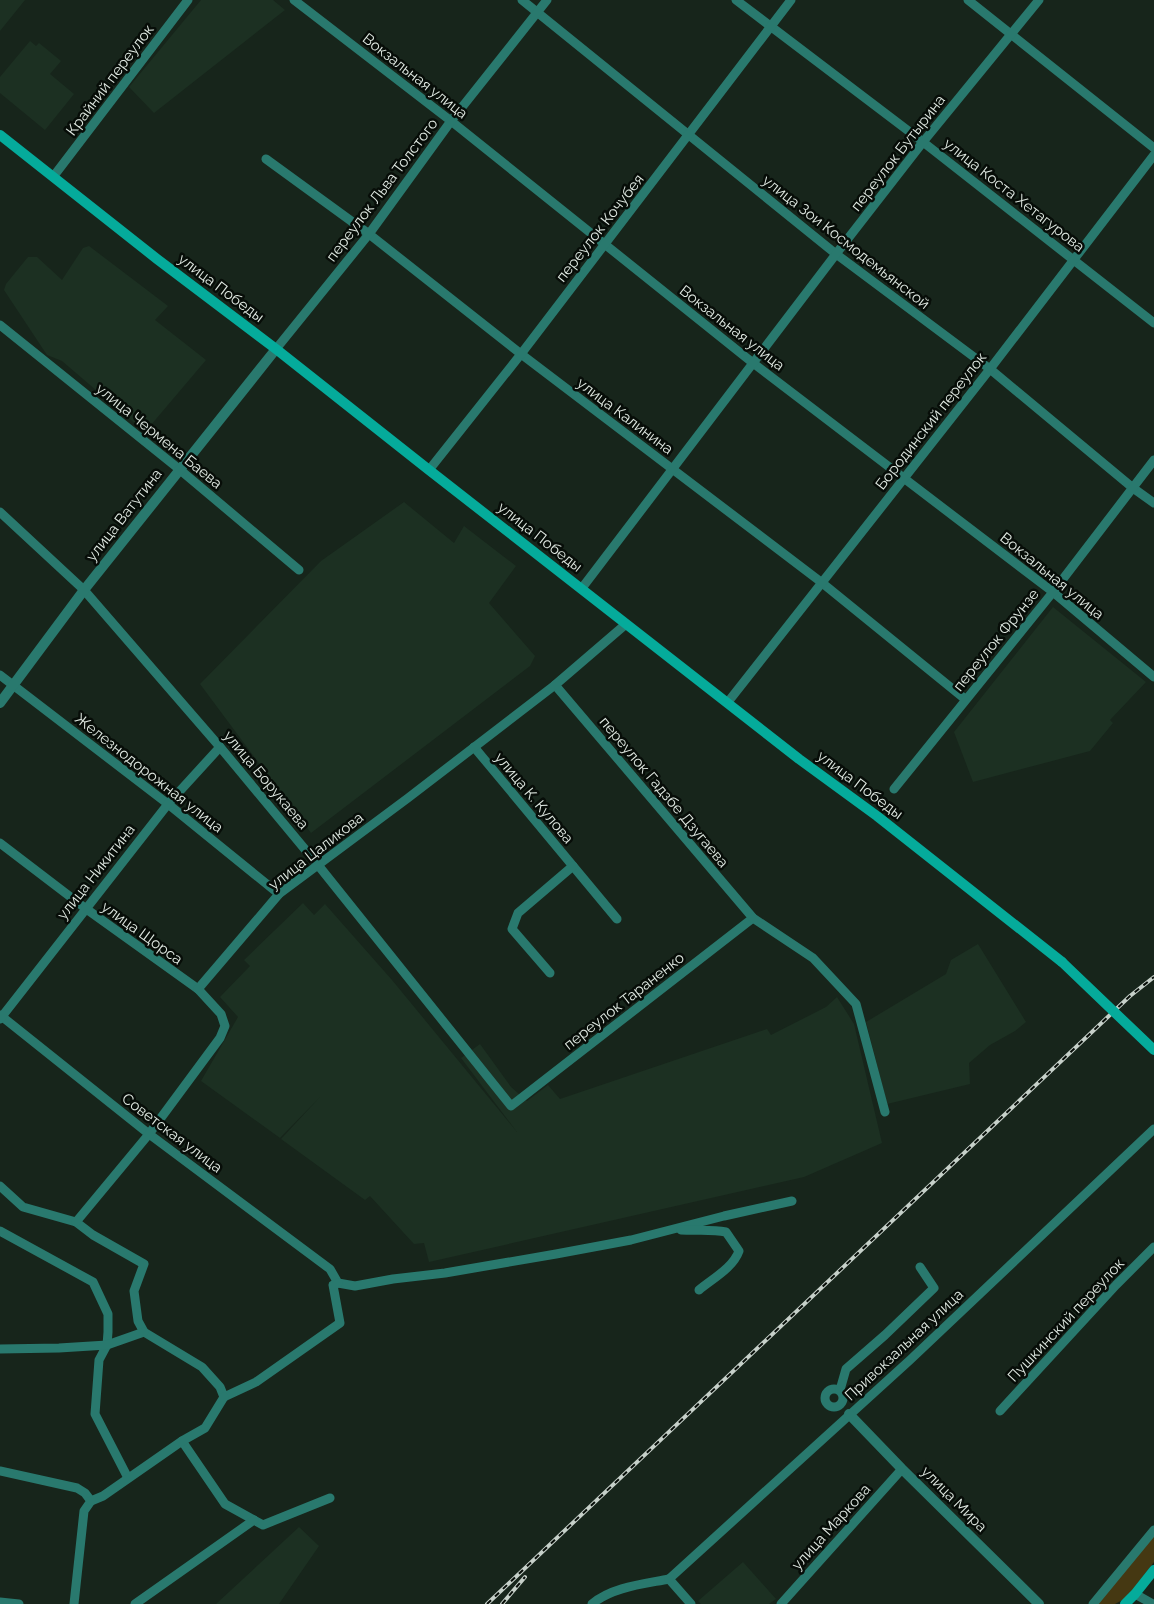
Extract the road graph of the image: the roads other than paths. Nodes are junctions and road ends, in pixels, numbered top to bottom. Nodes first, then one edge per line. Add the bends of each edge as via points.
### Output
1 (188, 0) edge
2 (294, 0) edge
3 (522, 0) edge
4 (547, 0) edge
5 (736, 0) edge
6 (792, 0) edge
7 (968, 0) edge
8 (1039, 0) edge
9 (537, 13) junction
10 (770, 27) junction
11 (1012, 34) junction
12 (451, 122) junction
13 (0, 136) edge
14 (688, 136) junction
15 (924, 142) junction
16 (1154, 148) edge
17 (1154, 155) edge
18 (266, 159) dead end
19 (53, 177) junction
20 (369, 234) junction
21 (605, 243) junction
22 (836, 254) junction
23 (1075, 260) junction
24 (1154, 323) edge
25 (0, 325) edge
26 (276, 349) junction
27 (521, 354) junction
28 (753, 363) junction
29 (990, 369) junction
30 (1154, 460) edge
31 (179, 469) junction
32 (673, 469) junction
33 (428, 470) junction
34 (904, 478) junction
35 (1133, 488) junction
36 (1154, 503) edge
37 (0, 512) edge
38 (299, 570) dead end
39 (821, 582) junction
40 (582, 588) junction
41 (84, 590) junction
42 (1053, 592) junction
43 (626, 624) junction
44 (0, 674) edge
45 (1154, 677) edge
46 (14, 685) junction
47 (554, 685) junction
48 (965, 699) junction
49 (728, 702) junction
50 (0, 703) edge
51 (220, 746) junction
52 (474, 747) junction
53 (894, 789) dead end
54 (168, 804) junction
55 (0, 843) edge
56 (318, 865) junction
57 (573, 866) junction
58 (280, 894) junction
59 (85, 908) junction
60 (753, 918) junction
61 (617, 919) dead end
62 (550, 973) dead end
63 (198, 989) junction
64 (1, 1017) edge
65 (1154, 1050) edge
66 (511, 1106) joint
67 (885, 1112) dead end
68 (1154, 1128) edge
69 (149, 1134) junction
70 (0, 1186) edge
71 (792, 1202) dead end
72 (76, 1222) junction
73 (673, 1229) junction
74 (0, 1231) edge
75 (1154, 1248) edge
76 (920, 1268) dead end
77 (338, 1283) junction
78 (698, 1290) dead end
79 (144, 1332) junction
80 (107, 1345) junction
81 (0, 1349) edge
82 (839, 1387) junction
83 (224, 1396) junction
84 (840, 1404) junction
85 (1000, 1411) dead end
86 (849, 1414) junction
87 (182, 1441) junction
88 (902, 1469) junction
89 (0, 1471) edge
90 (128, 1478) junction
91 (330, 1498) dead end
92 (91, 1501) junction
93 (254, 1520) junction
94 (1154, 1530) edge
95 (1154, 1570) edge
96 (669, 1579) junction
97 (1135, 1594) junction
98 (0, 1602) edge
99 (19, 1604) edge
100 (74, 1604) edge
101 (135, 1604) edge
102 (592, 1604) edge
103 (691, 1604) edge
104 (781, 1604) edge
105 (1038, 1604) edge
106 (1093, 1604) edge
107 (1125, 1604) edge
108 (1153, 1604) edge

1 - 19 street, Крайний переулок
2 - 12 street, Вокзальная улица
3 - 9 street, улица Зои Космодемьянской
4 - 9 street, переулок Льва Толстого
5 - 10 street, улица Коста Хетагурова
6 - 10 street, переулок Кочубея
7 - 11 street
8 - 11 street, переулок Бутырина
9 - 12 street, переулок Льва Толстого
9 - 14 street, улица Зои Космодемьянской
10 - 14 street, переулок Кочубея
10 - 15 street, улица Коста Хетагурова
11 - 15 street, переулок Бутырина
11 - 16 street
12 - 20 street, переулок Льва Толстого
12 - 21 street, Вокзальная улица
13 - 19 main road, улица Победы
14 - 21 street, переулок Кочубея
14 - 22 street, улица Зои Космодемьянской
15 - 22 street, переулок Бутырина
15 - 23 street, улица Коста Хетагурова
17 - 23 street, Бородинский переулок
18 - 20 street, улица Калинина
19 - 26 main road, улица Победы
20 - 26 street, переулок Льва Толстого
20 - 27 street, улица Калинина
21 - 27 street, переулок Кочубея
21 - 28 street, Вокзальная улица
22 - 28 street, переулок Бутырина
22 - 29 street, улица Зои Космодемьянской
23 - 24 street, улица Коста Хетагурова
23 - 29 street, Бородинский переулок
25 - 31 street, улица Чермена Баева
26 - 31 street, улица Ватутина
26 - 33 main road, улица Победы
27 - 32 street, улица Калинина
27 - 33 street, переулок Кочубея
28 - 32 street, переулок Бутырина
28 - 34 street, Вокзальная улица
29 - 34 street, Бородинский переулок
29 - 35 street, улица Зои Космодемьянской
30 - 35 street, переулок Фрунзе
31 - 38 street, улица Чермена Баева
31 - 41 street, улица Ватутина
32 - 39 street, улица Калинина
32 - 40 street, переулок Бутырина
33 - 40 main road, улица Победы
34 - 39 street, Бородинский переулок
34 - 42 street, Вокзальная улица
35 - 36 street, улица Зои Космодемьянской
35 - 42 street, переулок Фрунзе
37 - 41 street, улица Борукаева
39 - 48 street, улица Калинина
39 - 49 street, Бородинский переулок
40 - 43 main road, улица Победы
41 - 46 street, улица Ватутина
41 - 51 street, улица Борукаева
42 - 45 street, Вокзальная улица
42 - 48 street, переулок Фрунзе
43 - 47 street, улица Цаликова
43 - 49 main road, улица Победы
44 - 46 street, Железнодорожная улица
46 - 50 street, улица Ватутина
46 - 54 street, Железнодорожная улица
47 - 52 street, улица Цаликова
47 - 60 street, переулок Гадзбе Дзугаева
48 - 53 street, переулок Фрунзе
49 - 65 main road, улица Победы, bridge via 1062,962
51 - 54 street, улица Никитина
51 - 56 street, улица Борукаева
52 - 56 street, улица Цаликова
52 - 57 street, улица К. Кулова
54 - 58 street, Железнодорожная улица
54 - 59 street, улица Никитина
55 - 59 street, улица Щорса
56 - 58 street, улица Цаликова
56 - 66 street, улица Борукаева
57 - 61 street, улица К. Кулова
57 - 62 street, улица К. Кулова via 518,913 512,929
58 - 63 street, улица Цаликова
59 - 63 street, улица Щорса
59 - 64 street, улица Никитина
60 - 66 street, переулок Тараненко
60 - 67 street, переулок Гадзбе Дзугаева via 813,958 856,1004
63 - 69 street via 220,1014 225,1026 220,1038
64 - 69 street, Советская улица
68 - 86 street, Привокзальная улица
69 - 72 street
69 - 77 street, Советская улица via 330,1269
70 - 72 street via 23,1206
71 - 73 street
72 - 79 street via 144,1264 134,1291 138,1321
73 - 77 street via 631,1240 445,1273 355,1286
73 - 78 street via 726,1232 738,1251 736,1258 721,1273
74 - 80 street via 93,1282 108,1314
75 - 85 street, Пушкинский переулок
76 - 82 street via 934,1288 846,1369
77 - 83 street via 333,1285 340,1322 256,1382
79 - 80 street
79 - 83 street via 202,1367
80 - 81 street
80 - 90 street via 98,1360 95,1414
82 - 84 street via 844,1396
82 - 84 street via 829,1390 825,1398 829,1406
83 - 87 street via 204,1428
84 - 86 street
86 - 88 street, улица Мира
86 - 96 street, Привокзальная улица
87 - 90 street
87 - 93 street via 225,1504
88 - 104 street, улица Маркова
88 - 105 street, улица Мира
89 - 92 street via 77,1488
90 - 92 street
91 - 93 street via 264,1525
92 - 100 street via 84,1510
93 - 101 street
94 - 106 street
95 - 97 main road
96 - 102 street, Привокзальная улица via 609,1594
96 - 103 street
97 - 107 main road
97 - 108 street
98 - 99 street

